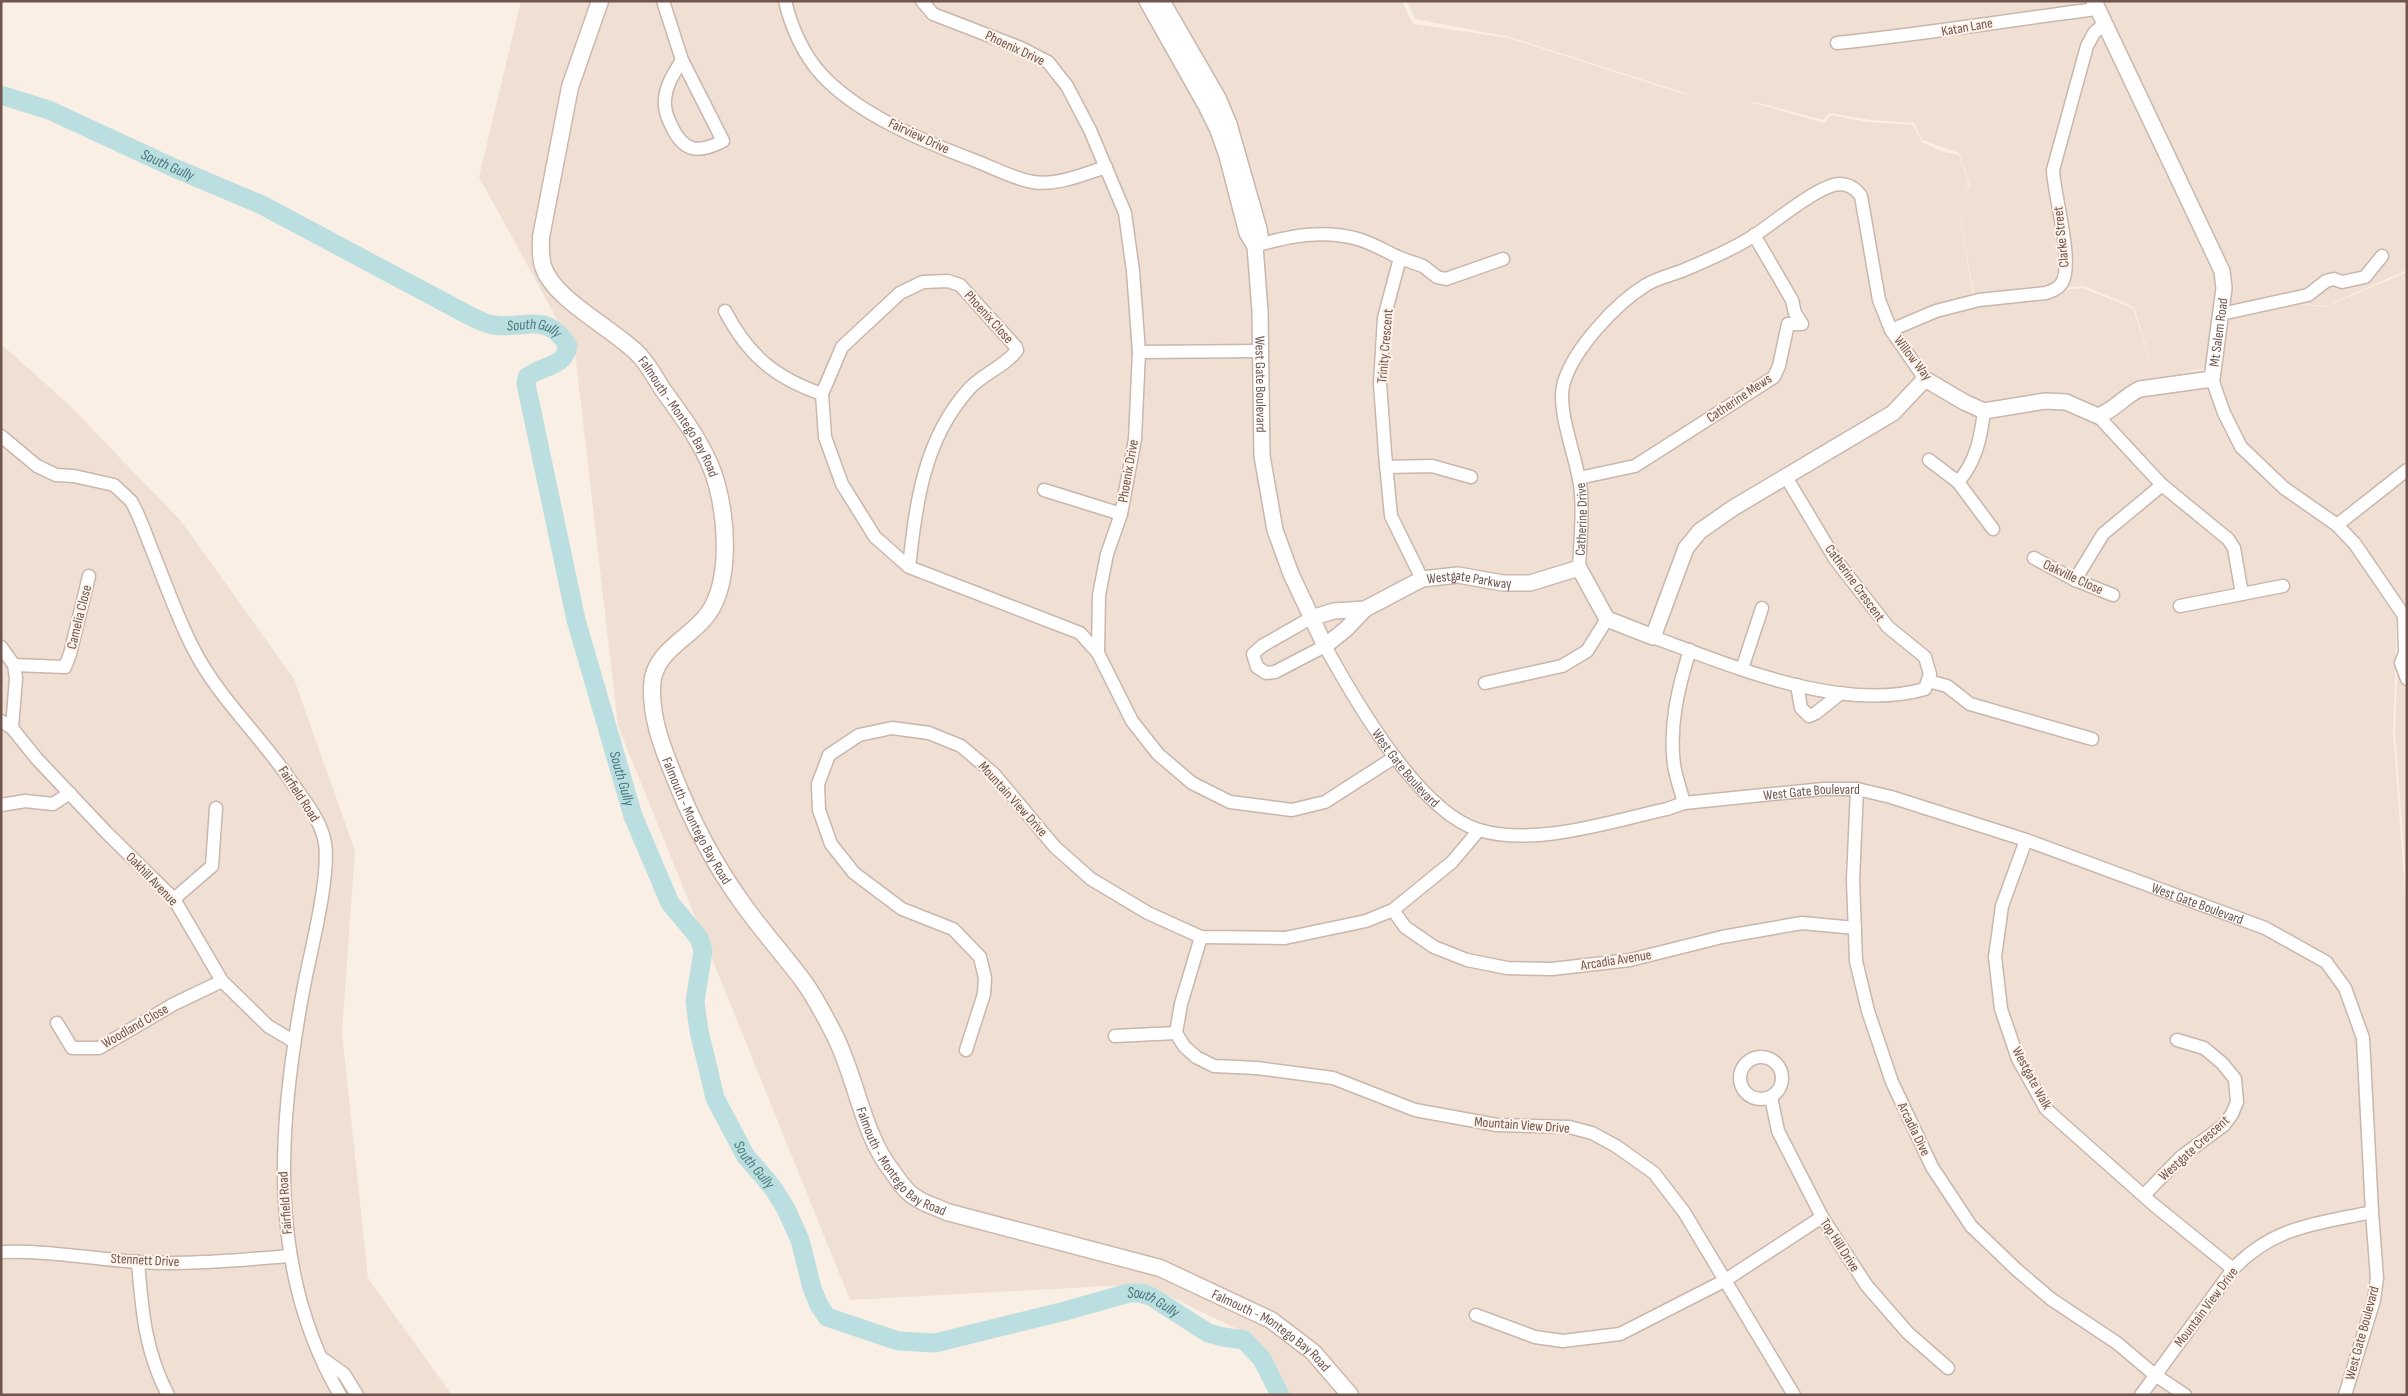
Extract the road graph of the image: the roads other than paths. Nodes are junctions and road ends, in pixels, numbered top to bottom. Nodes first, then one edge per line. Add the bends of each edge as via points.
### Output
1 (600, 1) edge
2 (663, 1) edge
3 (785, 1) edge
4 (922, 1) edge
5 (1146, 1) edge
6 (1162, 1) edge
7 (2095, 5) edge
8 (2104, 24) junction
9 (1837, 43) dead end
10 (682, 60) junction
11 (1106, 167) junction
12 (1857, 190) joint
13 (1754, 235) junction
14 (1255, 246) junction
15 (2382, 256) dead end
16 (1400, 258) junction
17 (1503, 258) dead end
18 (725, 312) dead end
19 (2221, 314) junction
20 (1891, 330) junction
21 (1260, 351) junction
22 (1138, 352) junction
23 (1925, 379) junction
24 (2212, 379) junction
25 (822, 394) junction
26 (1984, 411) junction
27 (2098, 416) junction
28 (1, 436) edge
29 (1929, 460) dead end
30 (1386, 467) junction
31 (2407, 470) edge
32 (1471, 477) dead end
33 (1786, 477) junction
34 (1579, 478) junction
35 (1958, 482) junction
36 (2162, 485) junction
37 (1044, 490) dead end
38 (1120, 514) junction
39 (2337, 525) junction
40 (1993, 529) dead end
41 (2034, 558) dead end
42 (909, 567) junction
43 (1579, 568) junction
44 (89, 576) dead end
45 (1422, 578) junction
46 (2075, 580) junction
47 (2283, 586) dead end
48 (2112, 594) dead end
49 (2242, 594) junction
50 (2180, 606) dead end
51 (1762, 608) dead end
52 (1365, 609) junction
53 (1311, 618) junction
54 (2405, 618) edge
55 (1607, 619) junction
56 (1653, 637) junction
57 (1325, 646) junction
58 (1, 647) edge
59 (2406, 649) edge
60 (1690, 650) junction
61 (1098, 654) junction
62 (14, 665) junction
63 (1742, 669) junction
64 (2407, 679) edge
65 (1928, 681) junction
66 (1485, 683) dead end
67 (1797, 685) junction
68 (1841, 693) junction
69 (1, 721) edge
70 (12, 728) junction
71 (2092, 739) dead end
72 (1395, 757) junction
73 (1858, 789) junction
74 (70, 793) junction
75 (1684, 803) junction
76 (1, 805) edge
77 (216, 808) dead end
78 (1479, 830) junction
79 (2026, 840) junction
80 (174, 899) junction
81 (1393, 910) junction
82 (1855, 928) junction
83 (1201, 937) junction
84 (222, 981) junction
85 (56, 1023) dead end
86 (1176, 1033) junction
87 (1115, 1036) dead end
88 (2177, 1040) dead end
89 (294, 1041) junction
90 (966, 1050) dead end
91 (1771, 1097) dead end
92 (2144, 1195) junction
93 (2372, 1212) junction
94 (1822, 1217) junction
95 (1, 1252) edge
96 (290, 1256) junction
97 (138, 1262) junction
98 (2233, 1269) junction
99 (1724, 1281) junction
100 (1476, 1315) dead end
101 (323, 1359) junction
102 (1948, 1368) dead end
103 (2155, 1375) junction
104 (168, 1395) edge
105 (340, 1395) edge
106 (357, 1395) edge
107 (1350, 1395) edge
108 (1794, 1395) edge
109 (2141, 1395) edge
110 (2185, 1395) edge
111 (2345, 1395) edge

1 - 107 main road, Falmouth - Montego Bay Road via 570,87 540,252 543,266 559,291 640,357 691,430 718,487 724,524 722,584 715,604 704,619 665,653 655,670 652,685 655,724 664,754 714,862 743,905 806,984 846,1060 872,1135 890,1169 914,1197 947,1212 1160,1268 1271,1320 1314,1352
2 - 10 street
3 - 11 street, Fairview Drive via 805,52 821,74 841,93 938,147 1033,182 1067,180
4 - 11 street, Phoenix Drive via 933,14 1021,48 1048,62 1067,86
5 - 14 street, West Gate Boulevard via 1218,130 1247,233
6 - 14 street, West Gate Boulevard via 1229,124 1259,229
7 - 8 street, Mt Salem Road
7 - 9 street, Katan Lane via 1939,32
8 - 19 street, Mt Salem Road via 2217,256 2224,288
8 - 20 street, Clarke Street via 2087,46 2052,170 2064,246 2066,272 2062,283 2046,293 1979,300 1936,311
10 - 10 street via 724,141 709,149 685,146 667,115 665,99 668,84
11 - 22 street, Phoenix Drive via 1125,213
12 - 13 street, Catherine Drive via 1838,184 1829,187
12 - 20 street, Willow Way via 1861,196 1879,300
13 - 34 street, Catherine Drive via 1646,285 1599,326 1574,357 1563,383 1563,406
13 - 34 street, Catherine Mews via 1792,300 1802,324 1788,324 1774,377 1635,466
14 - 16 street via 1297,235 1336,234 1359,239
14 - 21 street, West Gate Boulevard
15 - 19 street via 2365,277 2342,282 2326,281 2308,295
16 - 17 street via 1446,279
16 - 30 street, Trinity Crescent via 1384,318 1380,383
18 - 25 street via 753,354 775,373
19 - 24 street, Mt Salem Road
20 - 23 street, Willow Way
21 - 22 street
21 - 53 street, West Gate Boulevard via 1262,456 1275,530
22 - 38 street, Phoenix Drive via 1134,439
23 - 26 street, Willow Way
23 - 33 street via 1893,413
24 - 27 street via 2140,389 2130,393 2112,410
24 - 39 street, Mt Salem Road via 2241,446 2284,488
25 - 42 street, Phoenix Close via 825,437 842,484 875,537
25 - 42 street, Phoenix Close via 842,347 900,293 924,282 948,281 960,285 1016,347 1015,353 971,387 948,414 937,436 920,486
26 - 27 street via 2045,400 2066,402
26 - 35 street via 1982,432 1972,463
27 - 36 street
28 - 89 street, Fairfield Road via 37,466 56,475 114,485 131,501 193,648 213,681 274,754 316,818 326,855
29 - 35 street
30 - 32 street via 1432,466
30 - 45 street, Trinity Crescent via 1391,516
31 - 39 street
33 - 56 street via 1700,531 1686,548
33 - 65 street, Catherine Crescent via 1835,559 1888,627 1925,657 1930,674
34 - 43 street, Catherine Drive via 1582,494
35 - 40 street
36 - 46 street via 2103,534
36 - 49 street via 2228,539 2234,548
37 - 38 street
38 - 61 street, Phoenix Drive via 1107,554 1099,595
39 - 54 street, Mt Salem Road via 2354,544
41 - 46 street, Oakville Close
42 - 61 street, Phoenix Close via 1080,633
43 - 45 street, Westgate Parkway via 1530,583 1503,583 1458,575
43 - 55 street, Catherine Drive
44 - 62 street, Camelia Close via 65,667
45 - 52 street, Westgate Parkway
46 - 48 street, Oakville Close
47 - 49 street
49 - 50 street
51 - 63 street
52 - 53 street, Westgate Parkway via 1334,611
52 - 57 street, Westgate Parkway
53 - 57 street, West Gate Boulevard
53 - 57 street, Westgate Parkway via 1262,646 1253,654 1254,661 1261,672 1275,672
54 - 59 street, Mt Salem Road
55 - 56 street
55 - 66 street via 1588,652 1562,666
56 - 60 street
57 - 72 street, West Gate Boulevard
58 - 62 street
59 - 64 street, Mt Salem Road via 2401,663
60 - 63 street
60 - 75 street via 1672,726 1674,766
61 - 72 street, Phoenix Drive via 1132,721 1158,754 1192,783 1230,802 1292,810 1325,802
62 - 70 street
63 - 67 street
65 - 68 street via 1925,689 1913,692
65 - 71 street via 1948,686 1970,704
67 - 68 street
67 - 68 street via 1801,708 1809,716
69 - 70 street, Oakhill Avenue
70 - 74 street, Oakhill Avenue
72 - 78 street, West Gate Boulevard via 1434,802
73 - 75 street, West Gate Boulevard via 1823,789
73 - 79 street, West Gate Boulevard
73 - 82 street, Arcadia Dive via 1853,880
74 - 76 street via 53,804 25,801
74 - 80 street, Oakhill Avenue
75 - 78 street, West Gate Boulevard via 1544,834
77 - 80 street via 212,866
78 - 81 street, Mountain View Drive via 1452,862
79 - 92 street, Westgate Walk via 2002,906 1995,957 2001,1009 2018,1059 2046,1110
79 - 93 street, West Gate Boulevard via 2266,928 2326,962 2345,988 2363,1038
80 - 84 street, Oakhill Avenue
81 - 82 street, Arcadia Avenue via 1405,926 1434,947 1467,960 1507,968 1552,969 1630,960 1722,937 1802,923
81 - 83 street, Mountain View Drive via 1366,921 1285,938
82 - 103 street, Arcadia Dive via 1856,961 1868,1012 1892,1082 1932,1167 1971,1226 2050,1298 2117,1343
83 - 86 street
83 - 90 street, Mountain View Drive via 1148,913 1091,879 1055,847 994,774 961,746 929,733 892,728 859,735 829,755 818,784 819,810 831,844 854,873 902,909 953,928 980,958 985,978 984,994
84 - 85 street, Woodland Close via 174,1004 99,1048 72,1048
84 - 89 street, Oakhill Avenue via 268,1026
86 - 87 street
86 - 99 street, Mountain View Drive via 1196,1058 1214,1066 1332,1078 1415,1110 1470,1122 1569,1127 1592,1133 1654,1173 1684,1212
88 - 92 street, Westgate Crescent via 2204,1048 2222,1063 2235,1079 2237,1102 2224,1125 2181,1157
89 - 96 street, Fairfield Road via 282,1167
91 - 94 street, Top Hill Drive via 1778,1131
92 - 98 street, Westgate Walk
93 - 98 street, Mountain View Drive via 2299,1227 2269,1239
93 - 111 street, West Gate Boulevard via 2377,1278 2374,1300
94 - 99 street
94 - 102 street, Top Hill Drive via 1867,1286 1908,1334
95 - 97 street, Stennett Drive via 71,1254
96 - 97 street, Stennett Drive
96 - 101 street, Fairfield Road via 308,1324
97 - 104 street via 144,1330 155,1371
98 - 103 street, Mountain View Drive
99 - 100 street via 1620,1334 1563,1341 1528,1335
99 - 108 street, Mountain View Drive
101 - 105 street, Fairfield Road
101 - 106 street via 344,1374
103 - 109 street, Mountain View Drive
103 - 110 street, Arcadia Dive

